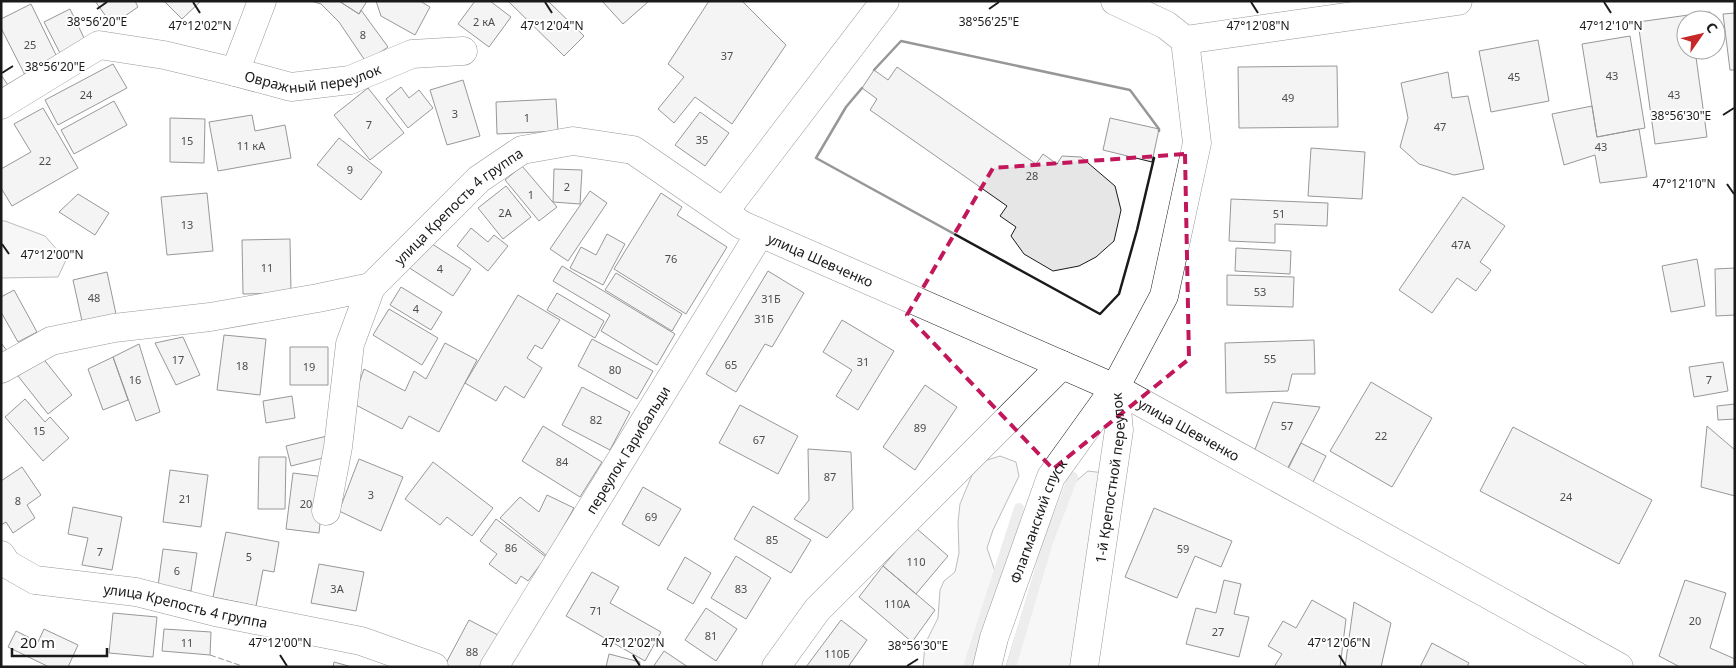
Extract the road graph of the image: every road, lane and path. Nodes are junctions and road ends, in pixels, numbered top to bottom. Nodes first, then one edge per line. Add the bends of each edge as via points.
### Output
1 (262, 1) edge
2 (885, 1) edge
3 (1115, 1) edge
4 (1458, 1) edge
5 (1185, 40) junction
6 (463, 51) dead end
7 (235, 72) junction
8 (1, 105) edge
9 (742, 223) junction
10 (371, 287) junction
11 (1062, 365) junction
12 (1, 369) edge
13 (1115, 388) junction
14 (326, 511) dead end
15 (1, 555) edge
16 (434, 667) edge
17 (494, 667) edge
18 (776, 667) edge
19 (987, 667) edge
20 (1084, 667) edge
21 (1619, 667) edge

1 - 7 street, Овражный переулок
2 - 9 street, переулок Гарибальди
3 - 5 street via 1166,25
4 - 5 street
5 - 13 street, 1-й Крепостной переулок via 1197,143 1164,296
6 - 7 street, Овражный переулок via 412,54 350,80 291,87
7 - 8 street via 164,55 99,45
9 - 10 street, улица Крепость 4 группа via 633,150 573,141 522,150 479,179
9 - 11 street, улица Шевченко
9 - 17 street, переулок Гарибальди
10 - 12 street via 210,317 114,328 51,340
10 - 14 street, улица Крепость 4 группа via 350,344 338,447
11 - 13 street, улица Шевченко
11 - 18 street via 817,610
13 - 19 street, Флагманский спуск via 1051,477 994,638
13 - 20 street, 1-й Крепостной переулок via 1119,430
13 - 21 street, улица Шевченко
15 - 16 street, улица Крепость 4 группа via 8,564 36,580 136,592 224,614 361,641

